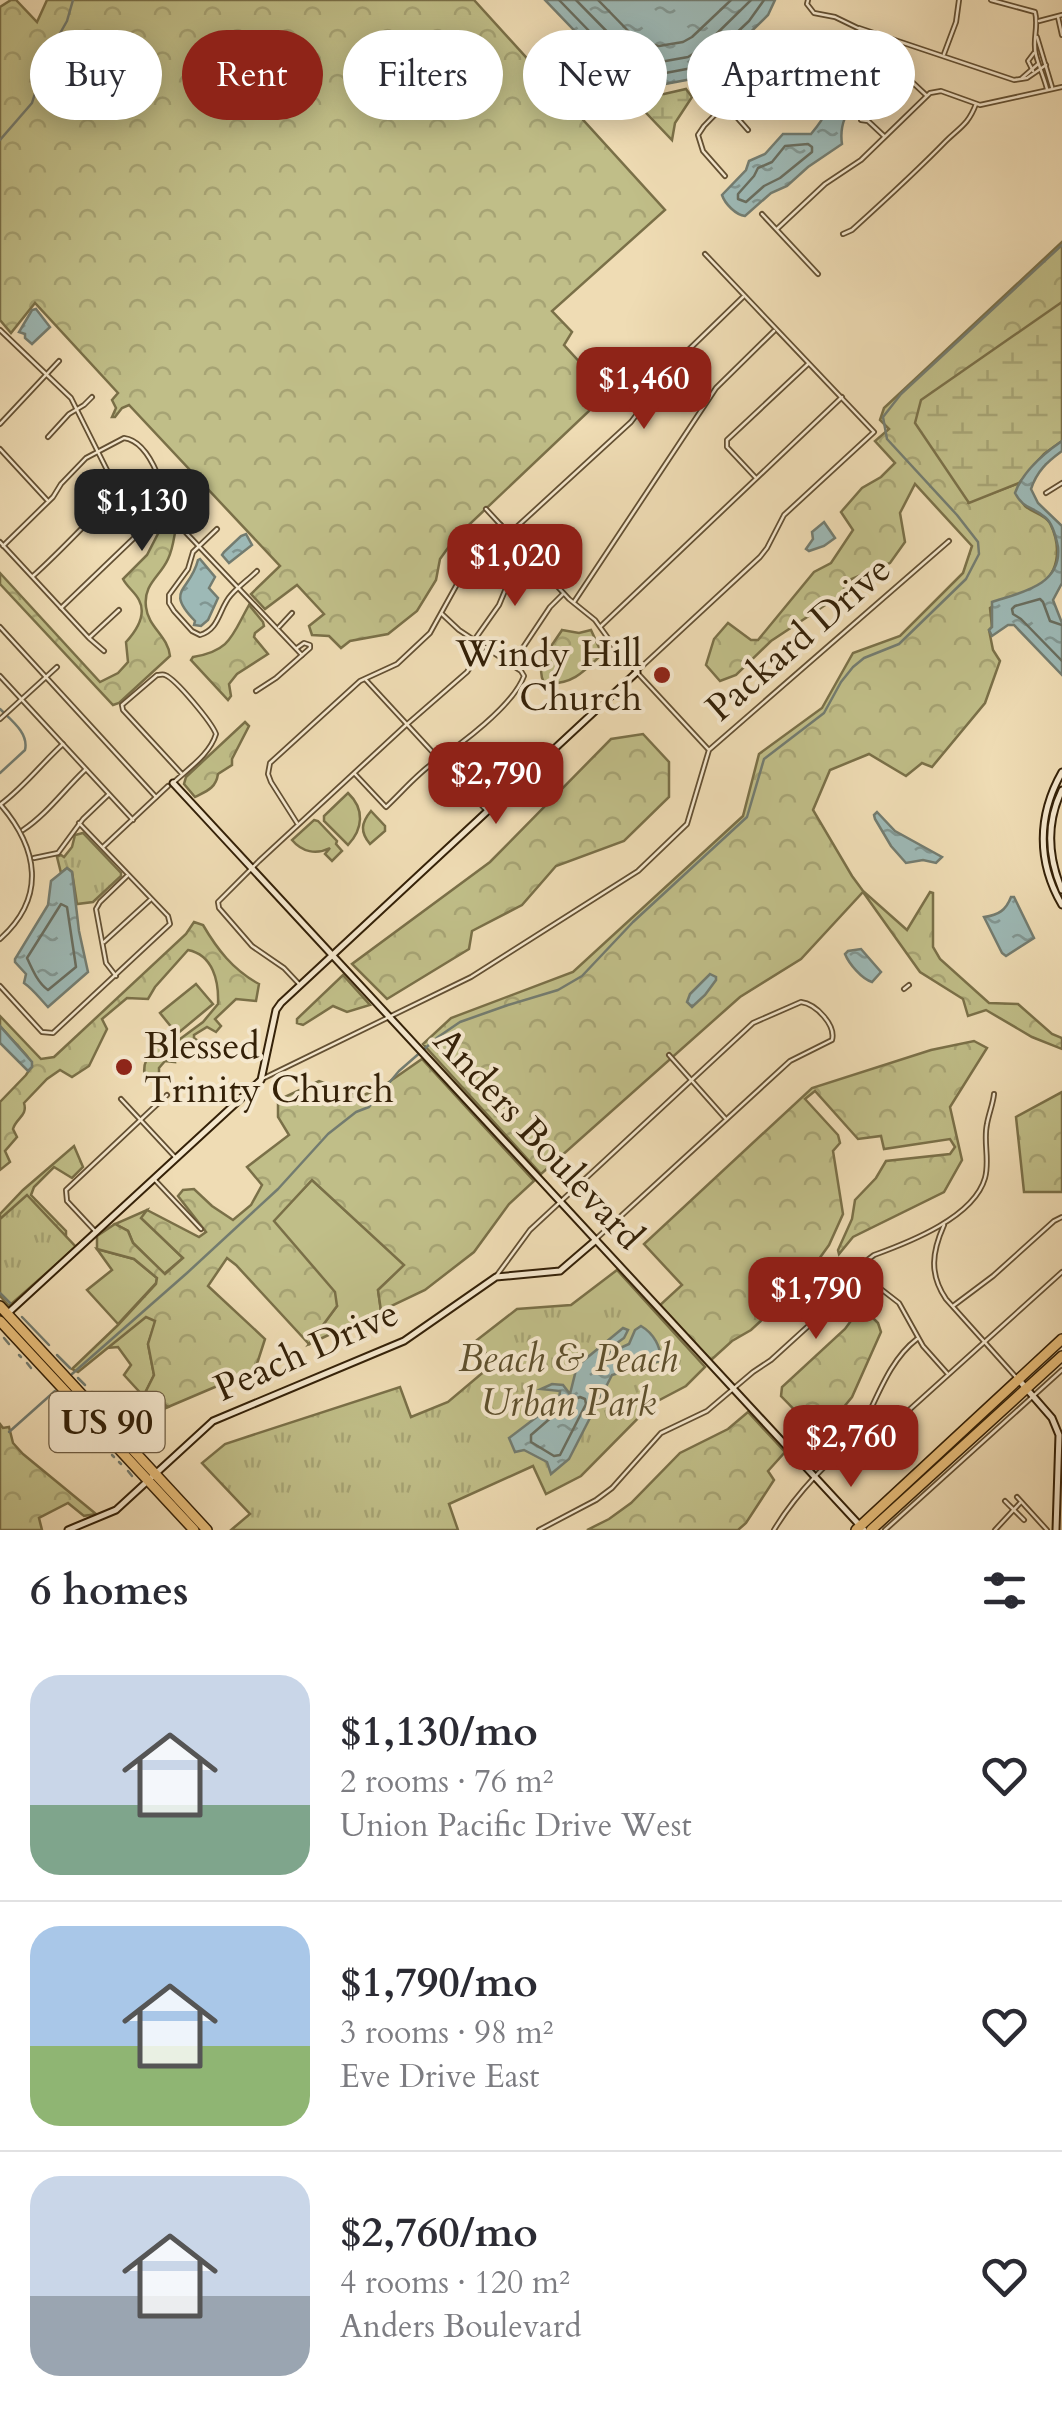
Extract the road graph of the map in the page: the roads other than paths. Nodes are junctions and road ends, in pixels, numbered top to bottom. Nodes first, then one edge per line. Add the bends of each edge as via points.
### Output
1 (808, 0) edge
2 (959, 0) edge
3 (991, 0) edge
4 (1060, 16) edge
5 (1037, 22) junction
6 (1062, 35) edge
7 (1038, 52) junction
8 (943, 55) junction
9 (1042, 65) junction
10 (1032, 71) junction
11 (915, 84) edge
12 (1062, 88) edge
13 (1050, 90) junction
14 (927, 97) junction
15 (976, 103) junction
16 (710, 120) edge
17 (739, 120) edge
18 (868, 120) edge
19 (748, 130) dead end
20 (886, 137) junction
21 (725, 176) dead end
22 (762, 214) dead end
23 (776, 229) junction
24 (843, 234) dead end
25 (705, 254) dead end
26 (818, 274) dead end
27 (745, 296) junction
28 (776, 329) junction
29 (0, 330) edge
30 (59, 361) dead end
31 (809, 363) junction
32 (47, 374) junction
33 (92, 396) dead end
34 (842, 397) junction
35 (78, 409) junction
36 (0, 424) edge
37 (48, 437) dead end
38 (0, 449) edge
39 (98, 452) junction
40 (756, 478) junction
41 (1062, 482) edge
42 (118, 492) junction
43 (1046, 492) dead end
44 (48, 501) junction
45 (190, 501) dead end
46 (147, 508) junction
47 (486, 509) dead end
48 (172, 518) junction
49 (500, 525) junction
50 (216, 528) dead end
51 (510, 534) junction
52 (950, 541) dead end
53 (2, 544) edge
54 (198, 545) junction
55 (528, 555) junction
56 (257, 571) dead end
57 (32, 577) junction
58 (240, 587) junction
59 (564, 593) junction
60 (574, 602) junction
61 (61, 608) junction
62 (119, 610) dead end
63 (292, 612) dead end
64 (442, 614) junction
65 (600, 626) junction
66 (0, 628) edge
67 (278, 628) junction
68 (89, 638) junction
69 (474, 640) junction
70 (484, 648) junction
71 (296, 649) junction
72 (104, 651) dead end
73 (302, 655) junction
74 (511, 665) junction
75 (57, 667) dead end
76 (637, 672) junction
77 (0, 676) edge
78 (46, 677) junction
79 (364, 678) junction
80 (256, 691) dead end
81 (22, 699) junction
82 (1, 718) edge
83 (408, 724) junction
84 (63, 744) junction
85 (709, 750) junction
86 (440, 760) junction
87 (86, 769) junction
88 (1062, 772) edge
89 (354, 773) junction
90 (182, 774) junction
91 (170, 785) junction
92 (1062, 790) edge
93 (109, 794) junction
94 (156, 797) junction
95 (0, 804) edge
96 (487, 811) junction
97 (133, 820) junction
98 (80, 823) junction
99 (298, 824) junction
100 (22, 832) junction
101 (103, 848) junction
102 (1047, 851) junction
103 (31, 859) junction
104 (252, 869) junction
105 (128, 875) junction
106 (1062, 890) edge
107 (151, 899) junction
108 (1062, 905) edge
109 (0, 939) edge
110 (102, 944) junction
111 (332, 956) junction
112 (116, 976) junction
113 (909, 984) dead end
114 (300, 985) junction
115 (0, 986) edge
116 (904, 990) dead end
117 (389, 1017) junction
118 (669, 1056) dead end
119 (261, 1080) junction
120 (692, 1082) junction
121 (994, 1094) dead end
122 (167, 1095) dead end
123 (121, 1099) dead end
124 (140, 1120) junction
125 (726, 1120) junction
126 (176, 1158) junction
127 (154, 1178) junction
128 (560, 1202) junction
129 (1062, 1217) edge
130 (945, 1224) junction
131 (200, 1229) dead end
132 (96, 1232) junction
133 (596, 1240) junction
134 (857, 1270) junction
135 (1062, 1272) edge
136 (496, 1276) junction
137 (952, 1307) junction
138 (2, 1317) edge
139 (918, 1338) junction
140 (1062, 1339) edge
141 (984, 1342) junction
142 (1062, 1356) edge
143 (1062, 1370) edge
144 (948, 1374) junction
145 (1018, 1379) junction
146 (734, 1389) junction
147 (1030, 1392) junction
148 (856, 1439) junction
149 (152, 1477) junction
150 (816, 1478) junction
151 (1005, 1501) dead end
152 (1013, 1510) junction
153 (1024, 1520) dead end
154 (863, 1529) edge
155 (68, 1530) edge
156 (194, 1530) edge
157 (207, 1530) edge
158 (539, 1530) edge
159 (774, 1530) edge
160 (885, 1530) edge
161 (994, 1530) edge
162 (1047, 1530) edge
163 (1056, 1530) edge

1 - 8 street via 814,13
2 - 8 street
3 - 5 street via 1032,10
4 - 5 street
4 - 6 street
5 - 7 street
7 - 9 street
7 - 10 street via 1028,58
8 - 10 street via 1009,79
9 - 10 street
9 - 13 street
11 - 14 street
12 - 13 street
13 - 15 street
14 - 15 street via 942,91
14 - 20 street
15 - 24 street via 962,128
16 - 21 street via 698,135
17 - 19 street
18 - 20 street
20 - 23 street
22 - 23 street
23 - 26 street
25 - 27 street
27 - 28 street
27 - 51 street via 676,362 632,422
28 - 31 street
28 - 60 street via 716,388
29 - 32 street
30 - 32 street
31 - 34 street
31 - 40 street via 727,440
32 - 35 street
32 - 36 street
33 - 35 street
34 - 40 street
34 - 76 street via 874,432 784,515 764,552
35 - 37 street
35 - 39 street
38 - 44 street
39 - 42 street
39 - 44 street
39 - 46 street via 128,438 138,444 156,470
40 - 65 street
41 - 43 street
42 - 46 street
42 - 57 street
44 - 53 street
45 - 48 street
46 - 48 street
46 - 61 street via 130,544
47 - 49 street
48 - 54 street
49 - 51 street
49 - 64 street via 476,550
50 - 54 street
51 - 55 street
52 - 85 street, Packard Drive
53 - 57 street
54 - 58 street
54 - 58 street via 169,600 188,627 200,635 212,629
55 - 59 street
55 - 69 street
56 - 58 street
57 - 61 street
58 - 67 street
59 - 60 street
59 - 74 street
60 - 65 street
61 - 68 street
62 - 68 street
63 - 67 street
64 - 69 street
64 - 79 street via 397,664
65 - 76 street
66 - 78 street
67 - 71 street
68 - 72 street
69 - 70 street
70 - 74 street
70 - 83 street via 470,670
71 - 73 street
71 - 73 street via 310,645
73 - 80 street
74 - 86 street via 524,678 507,703
75 - 78 street
76 - 85 street
76 - 96 street
77 - 81 street
78 - 81 street
78 - 94 street
79 - 83 street
79 - 99 street via 270,763 270,782
81 - 82 street
81 - 84 street
83 - 86 street
83 - 89 street
84 - 87 street
84 - 95 street
85 - 117 street, Packard Drive via 686,824 638,871 471,978
86 - 89 street via 386,806
86 - 96 street
87 - 93 street
87 - 100 street
88 - 102 street via 1043,823
89 - 99 street
90 - 90 street via 123,710 160,674 210,722 216,738
90 - 91 street
91 - 94 street
91 - 104 street, Anders Boulevard
92 - 102 street
93 - 97 street
93 - 98 street
94 - 97 street
95 - 100 street
96 - 111 street
97 - 101 street
98 - 101 street
98 - 103 street via 58,853
99 - 104 street
100 - 103 street
101 - 105 street
102 - 106 street
102 - 108 street
103 - 109 street via 29,896
104 - 111 street, Anders Boulevard
104 - 114 street via 219,908
105 - 107 street
105 - 110 street via 96,910
107 - 110 street
107 - 112 street via 170,922
110 - 112 street
111 - 114 street
111 - 117 street, Anders Boulevard
112 - 115 street via 50,1034
113 - 116 street
114 - 119 street via 276,1010
117 - 119 street, Packard Drive
117 - 128 street, Anders Boulevard
118 - 120 street
119 - 126 street
120 - 125 street
120 - 125 street via 759,1020 803,1002 822,1016 832,1040 790,1061
120 - 128 street
121 - 130 street via 984,1182
122 - 124 street
123 - 124 street
124 - 126 street
124 - 132 street via 66,1190
125 - 133 street
126 - 127 street
127 - 131 street
127 - 132 street
128 - 133 street, Anders Boulevard
128 - 136 street
129 - 137 street
130 - 134 street via 874,1255
130 - 137 street via 934,1269
132 - 138 street
133 - 136 street via 560,1271
133 - 146 street, Anders Boulevard
134 - 139 street via 899,1302
134 - 146 street via 827,1309
135 - 141 street
136 - 149 street, Peach Drive via 404,1341 208,1424
137 - 141 street
138 - 149 highway, US 90
139 - 144 street
139 - 148 street via 896,1361
140 - 145 highway
141 - 144 street
141 - 145 street
142 - 147 highway
143 - 147 street
144 - 148 street via 904,1415
145 - 147 street
145 - 154 highway
146 - 150 street, Anders Boulevard
146 - 158 street via 662,1433 596,1500
147 - 154 highway
147 - 160 street
147 - 163 street via 1059,1435
148 - 150 street
149 - 155 street, Peach Drive via 116,1510
149 - 156 highway, US 90
149 - 157 highway, US 90
150 - 154 street, Anders Boulevard
150 - 159 street
151 - 152 street
152 - 153 street
152 - 161 street
152 - 162 street via 1019,1499

